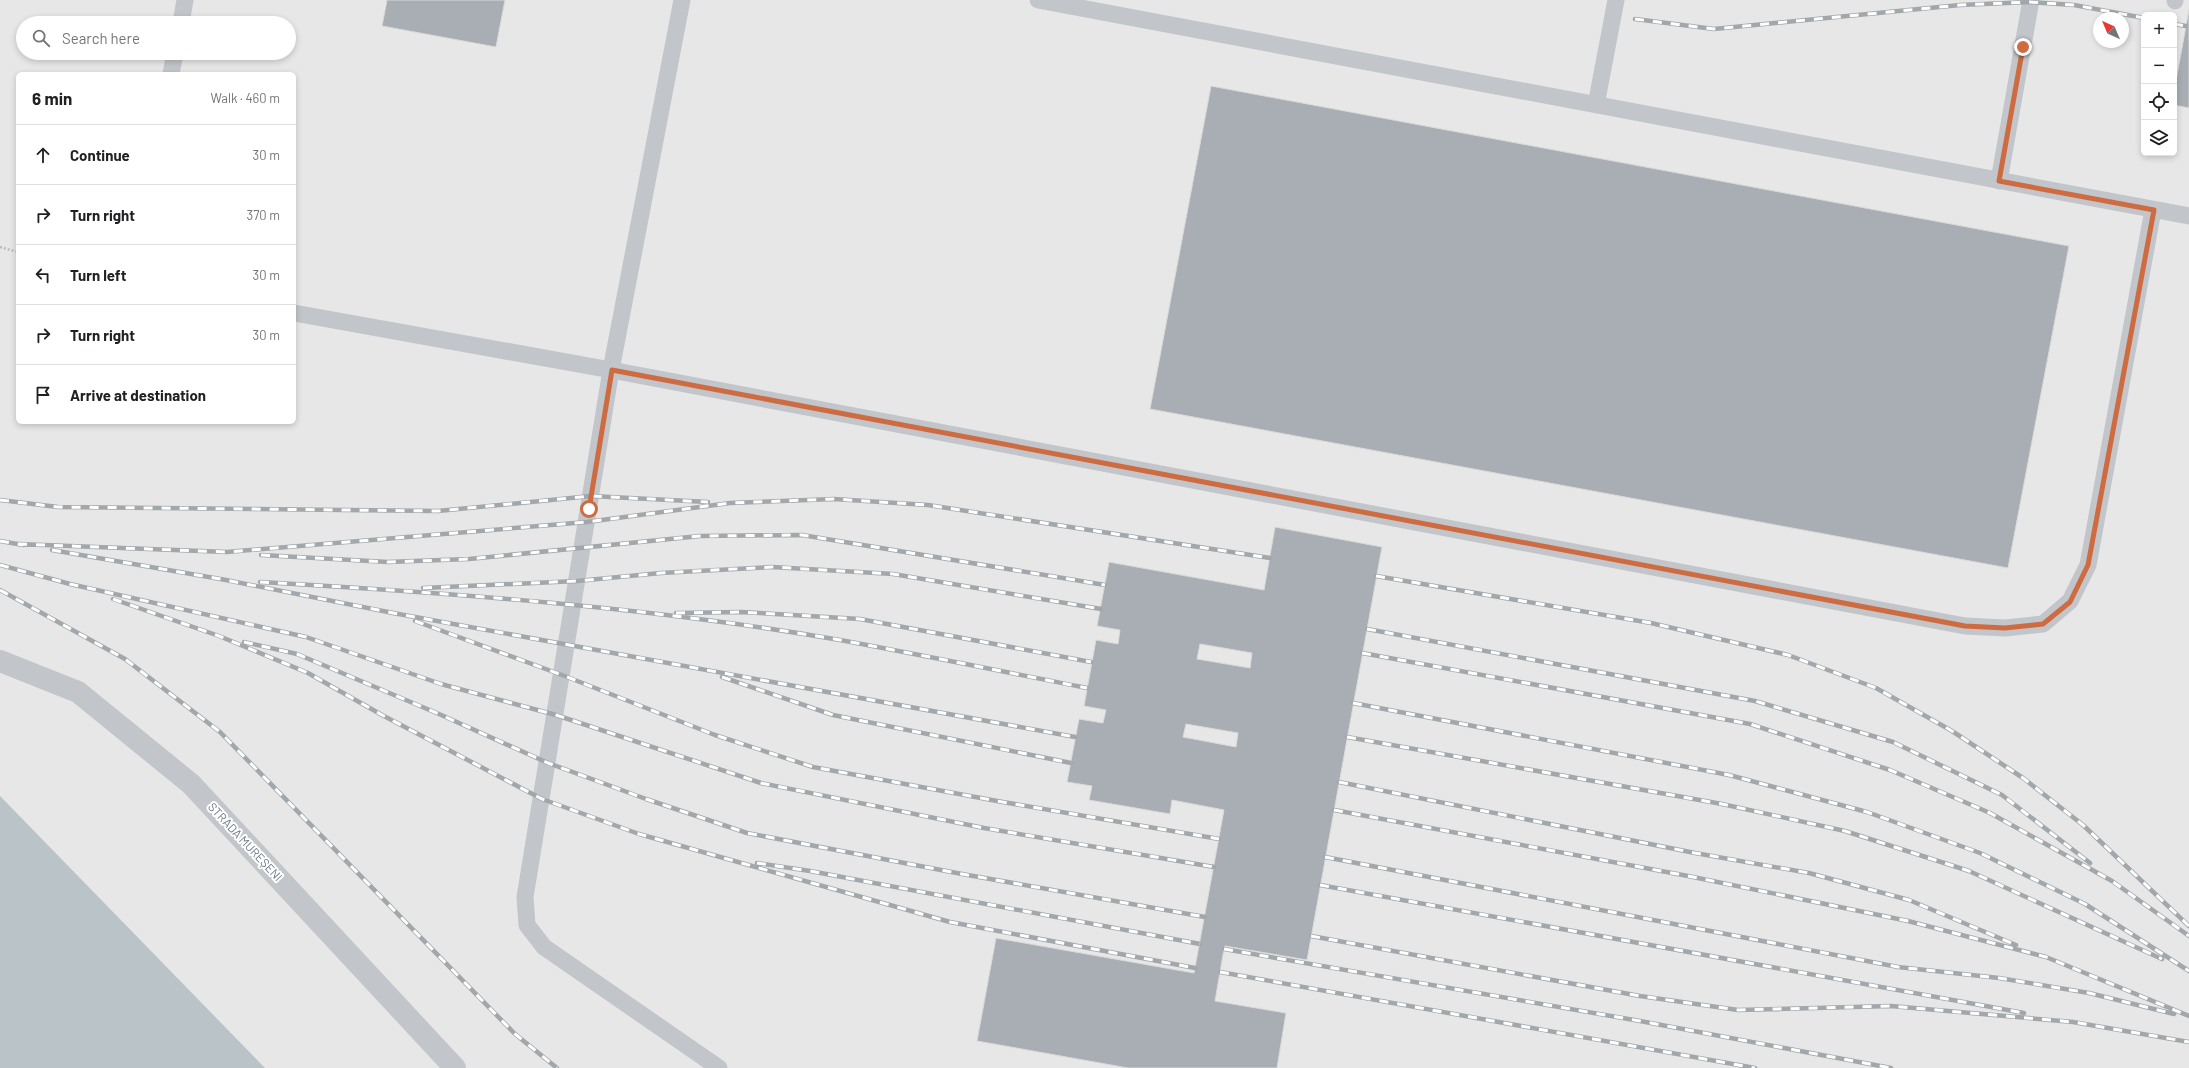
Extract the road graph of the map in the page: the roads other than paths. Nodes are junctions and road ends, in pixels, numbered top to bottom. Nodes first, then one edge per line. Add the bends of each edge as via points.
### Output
1 (185, 0) edge
2 (682, 0) edge
3 (1038, 0) edge
4 (1616, 0) edge
5 (2031, 0) edge
6 (182, 16) edge
7 (174, 60) edge
8 (172, 72) edge
9 (1596, 105) junction
10 (1999, 181) junction
11 (2154, 210) junction
12 (2189, 216) edge
13 (296, 313) edge
14 (612, 370) junction
15 (0, 661) edge
16 (455, 1068) edge
17 (719, 1068) edge

1 - 6 lane
2 - 14 lane
3 - 9 lane
4 - 9 lane
5 - 10 lane
7 - 8 lane
9 - 10 lane
10 - 11 lane
11 - 12 lane
11 - 14 lane via 2088,565 2070,602 2043,624 2005,628 1957,624
13 - 14 lane
14 - 17 lane via 525,897 527,925 544,947
15 - 16 street, STRADA MUREȘENI via 78,692 191,784

